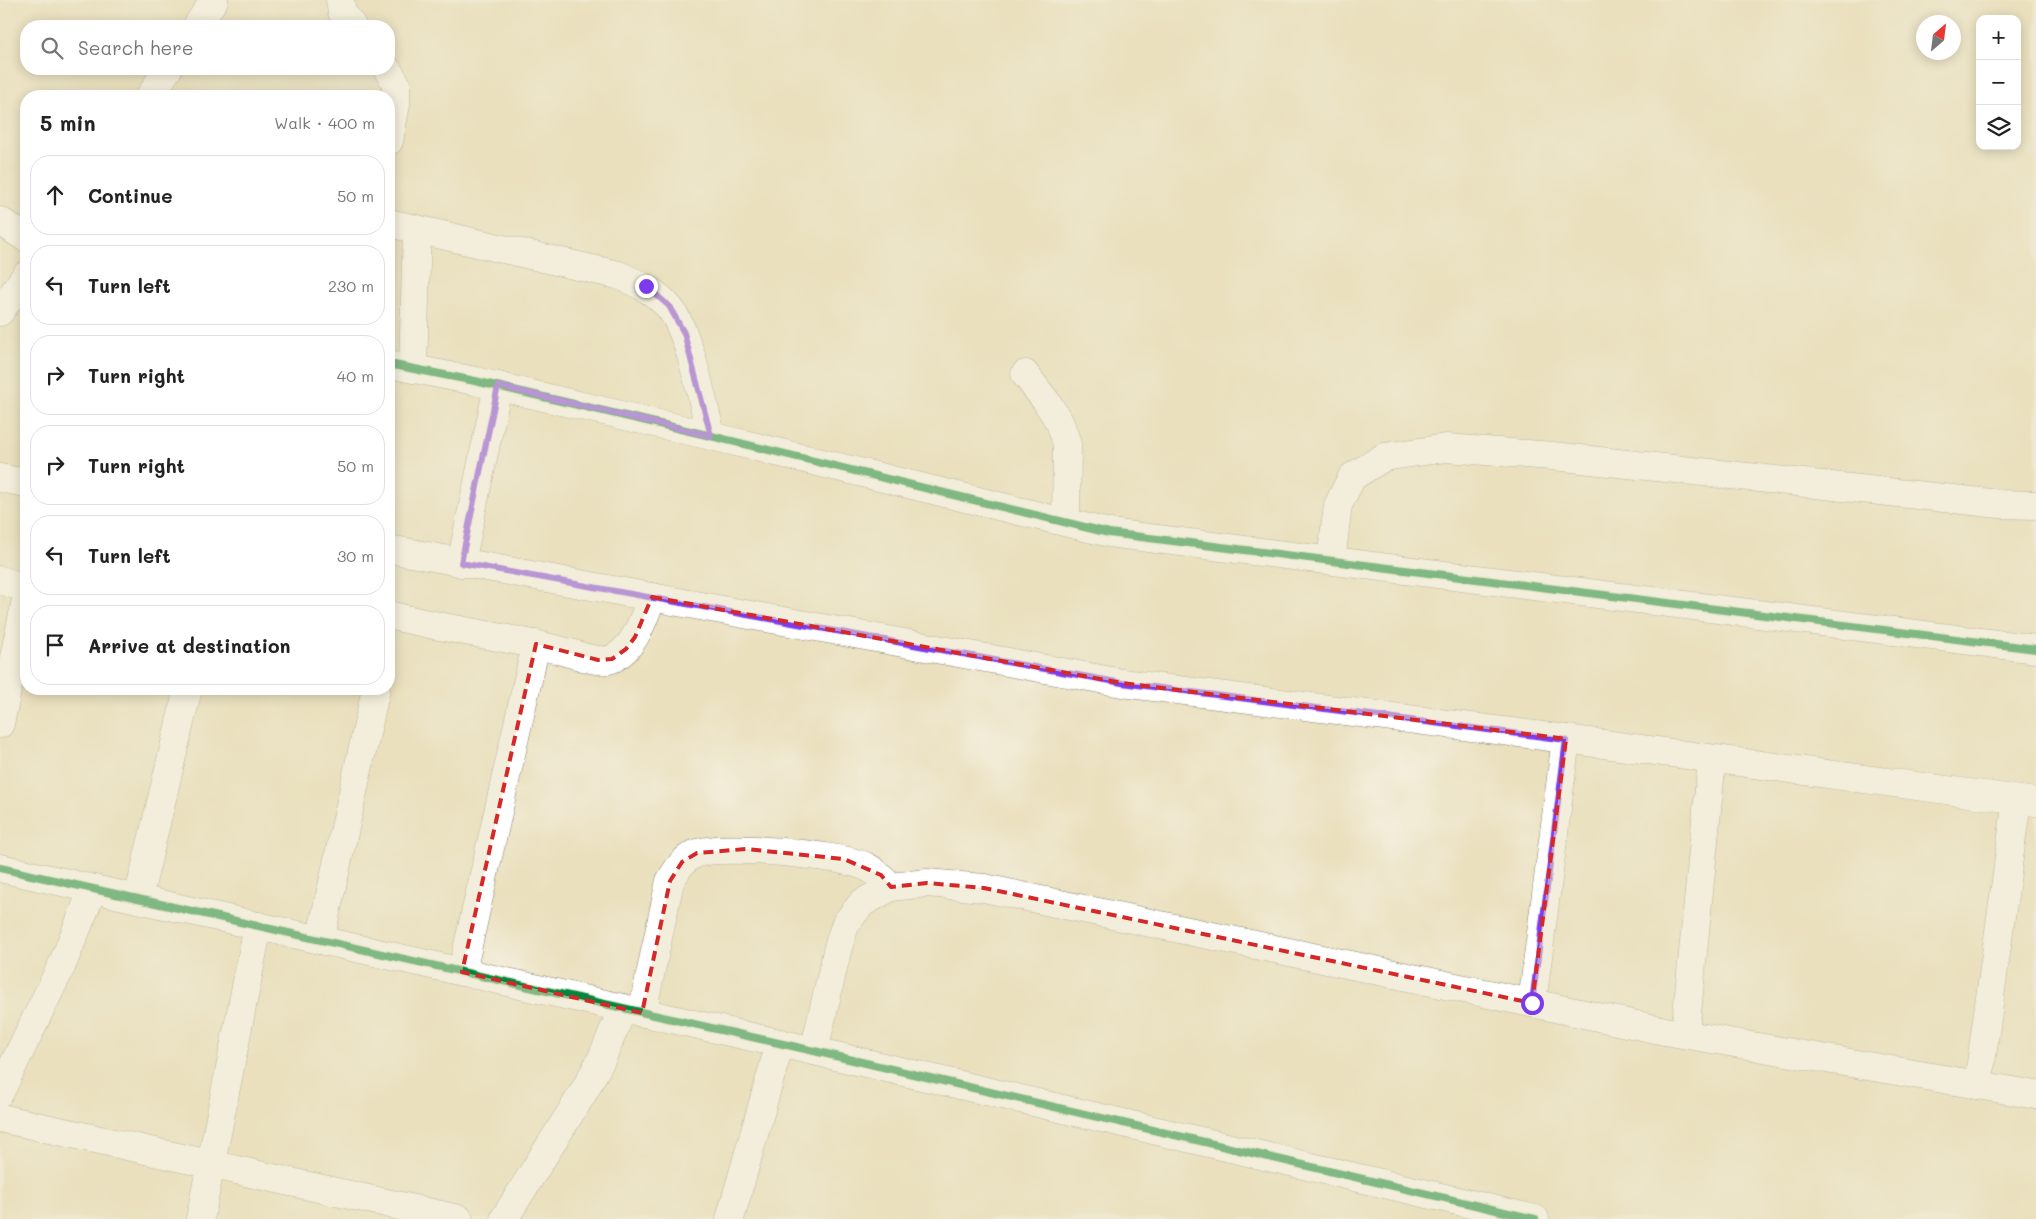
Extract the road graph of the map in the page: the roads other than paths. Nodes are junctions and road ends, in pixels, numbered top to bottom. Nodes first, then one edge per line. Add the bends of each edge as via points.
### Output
1 (214, 0) edge
2 (340, 0) edge
3 (201, 20) edge
4 (348, 20) edge
5 (164, 75) edge
6 (391, 75) edge
7 (154, 90) edge
8 (395, 109) edge
9 (0, 221) edge
10 (395, 224) edge
11 (416, 229) junction
12 (20, 234) edge
13 (20, 289) edge
14 (0, 312) edge
15 (401, 366) edge
16 (1025, 374) dead end
17 (498, 386) junction
18 (711, 436) junction
19 (0, 478) edge
20 (20, 482) edge
21 (2036, 506) edge
22 (1066, 522) junction
23 (395, 551) edge
24 (1330, 560) junction
25 (461, 563) junction
26 (0, 580) edge
27 (20, 586) edge
28 (652, 598) junction
29 (395, 622) edge
30 (20, 629) edge
31 (536, 644) junction
32 (2036, 649) edge
33 (187, 695) edge
34 (375, 695) edge
35 (0, 724) edge
36 (1566, 740) junction
37 (1712, 759) junction
38 (2026, 801) edge
39 (0, 868) edge
40 (891, 887) junction
41 (93, 889) junction
42 (138, 899) junction
43 (258, 926) junction
44 (320, 940) junction
45 (462, 972) junction
46 (1532, 1003) junction
47 (633, 1010) junction
48 (1685, 1034) junction
49 (780, 1043) junction
50 (814, 1051) junction
51 (1978, 1085) junction
52 (0, 1092) edge
53 (2036, 1096) edge
54 (0, 1118) edge
55 (211, 1165) junction
56 (396, 1212) edge
57 (200, 1219) edge
58 (460, 1219) edge
59 (504, 1219) edge
60 (730, 1219) edge
61 (1535, 1219) edge

1 - 3 street
2 - 4 street
5 - 7 street
6 - 8 street via 396,84
9 - 12 street
10 - 11 street
11 - 15 street
11 - 18 street via 618,275 646,286 669,306 684,333
13 - 14 street
15 - 17 street
16 - 22 street via 1060,422 1068,444
17 - 18 street
17 - 25 street
18 - 22 street
19 - 20 street
21 - 24 street via 1553,456 1446,448 1384,457 1352,477 1338,505
22 - 24 street via 1109,533
23 - 25 street
24 - 32 street
25 - 28 street
26 - 27 street
28 - 31 street via 635,637 626,650 612,659 598,660
28 - 36 street via 1122,683
29 - 31 street
30 - 35 street
31 - 45 street
33 - 42 street
34 - 44 street
36 - 37 street
36 - 46 street
37 - 38 street
37 - 48 street
38 - 51 street
39 - 41 street
40 - 46 street via 927,883 984,888
40 - 47 street via 881,875 844,859 746,849 697,853 682,862 670,882
40 - 50 street via 862,903 846,923
41 - 42 street
41 - 52 street via 62,965
42 - 43 street
43 - 44 street
43 - 55 street
44 - 45 street
45 - 47 street
46 - 48 street
47 - 49 street
47 - 59 street
48 - 51 street
49 - 50 street
49 - 60 street
50 - 61 street
51 - 53 street
54 - 55 street
55 - 56 street
55 - 57 street
56 - 58 street

